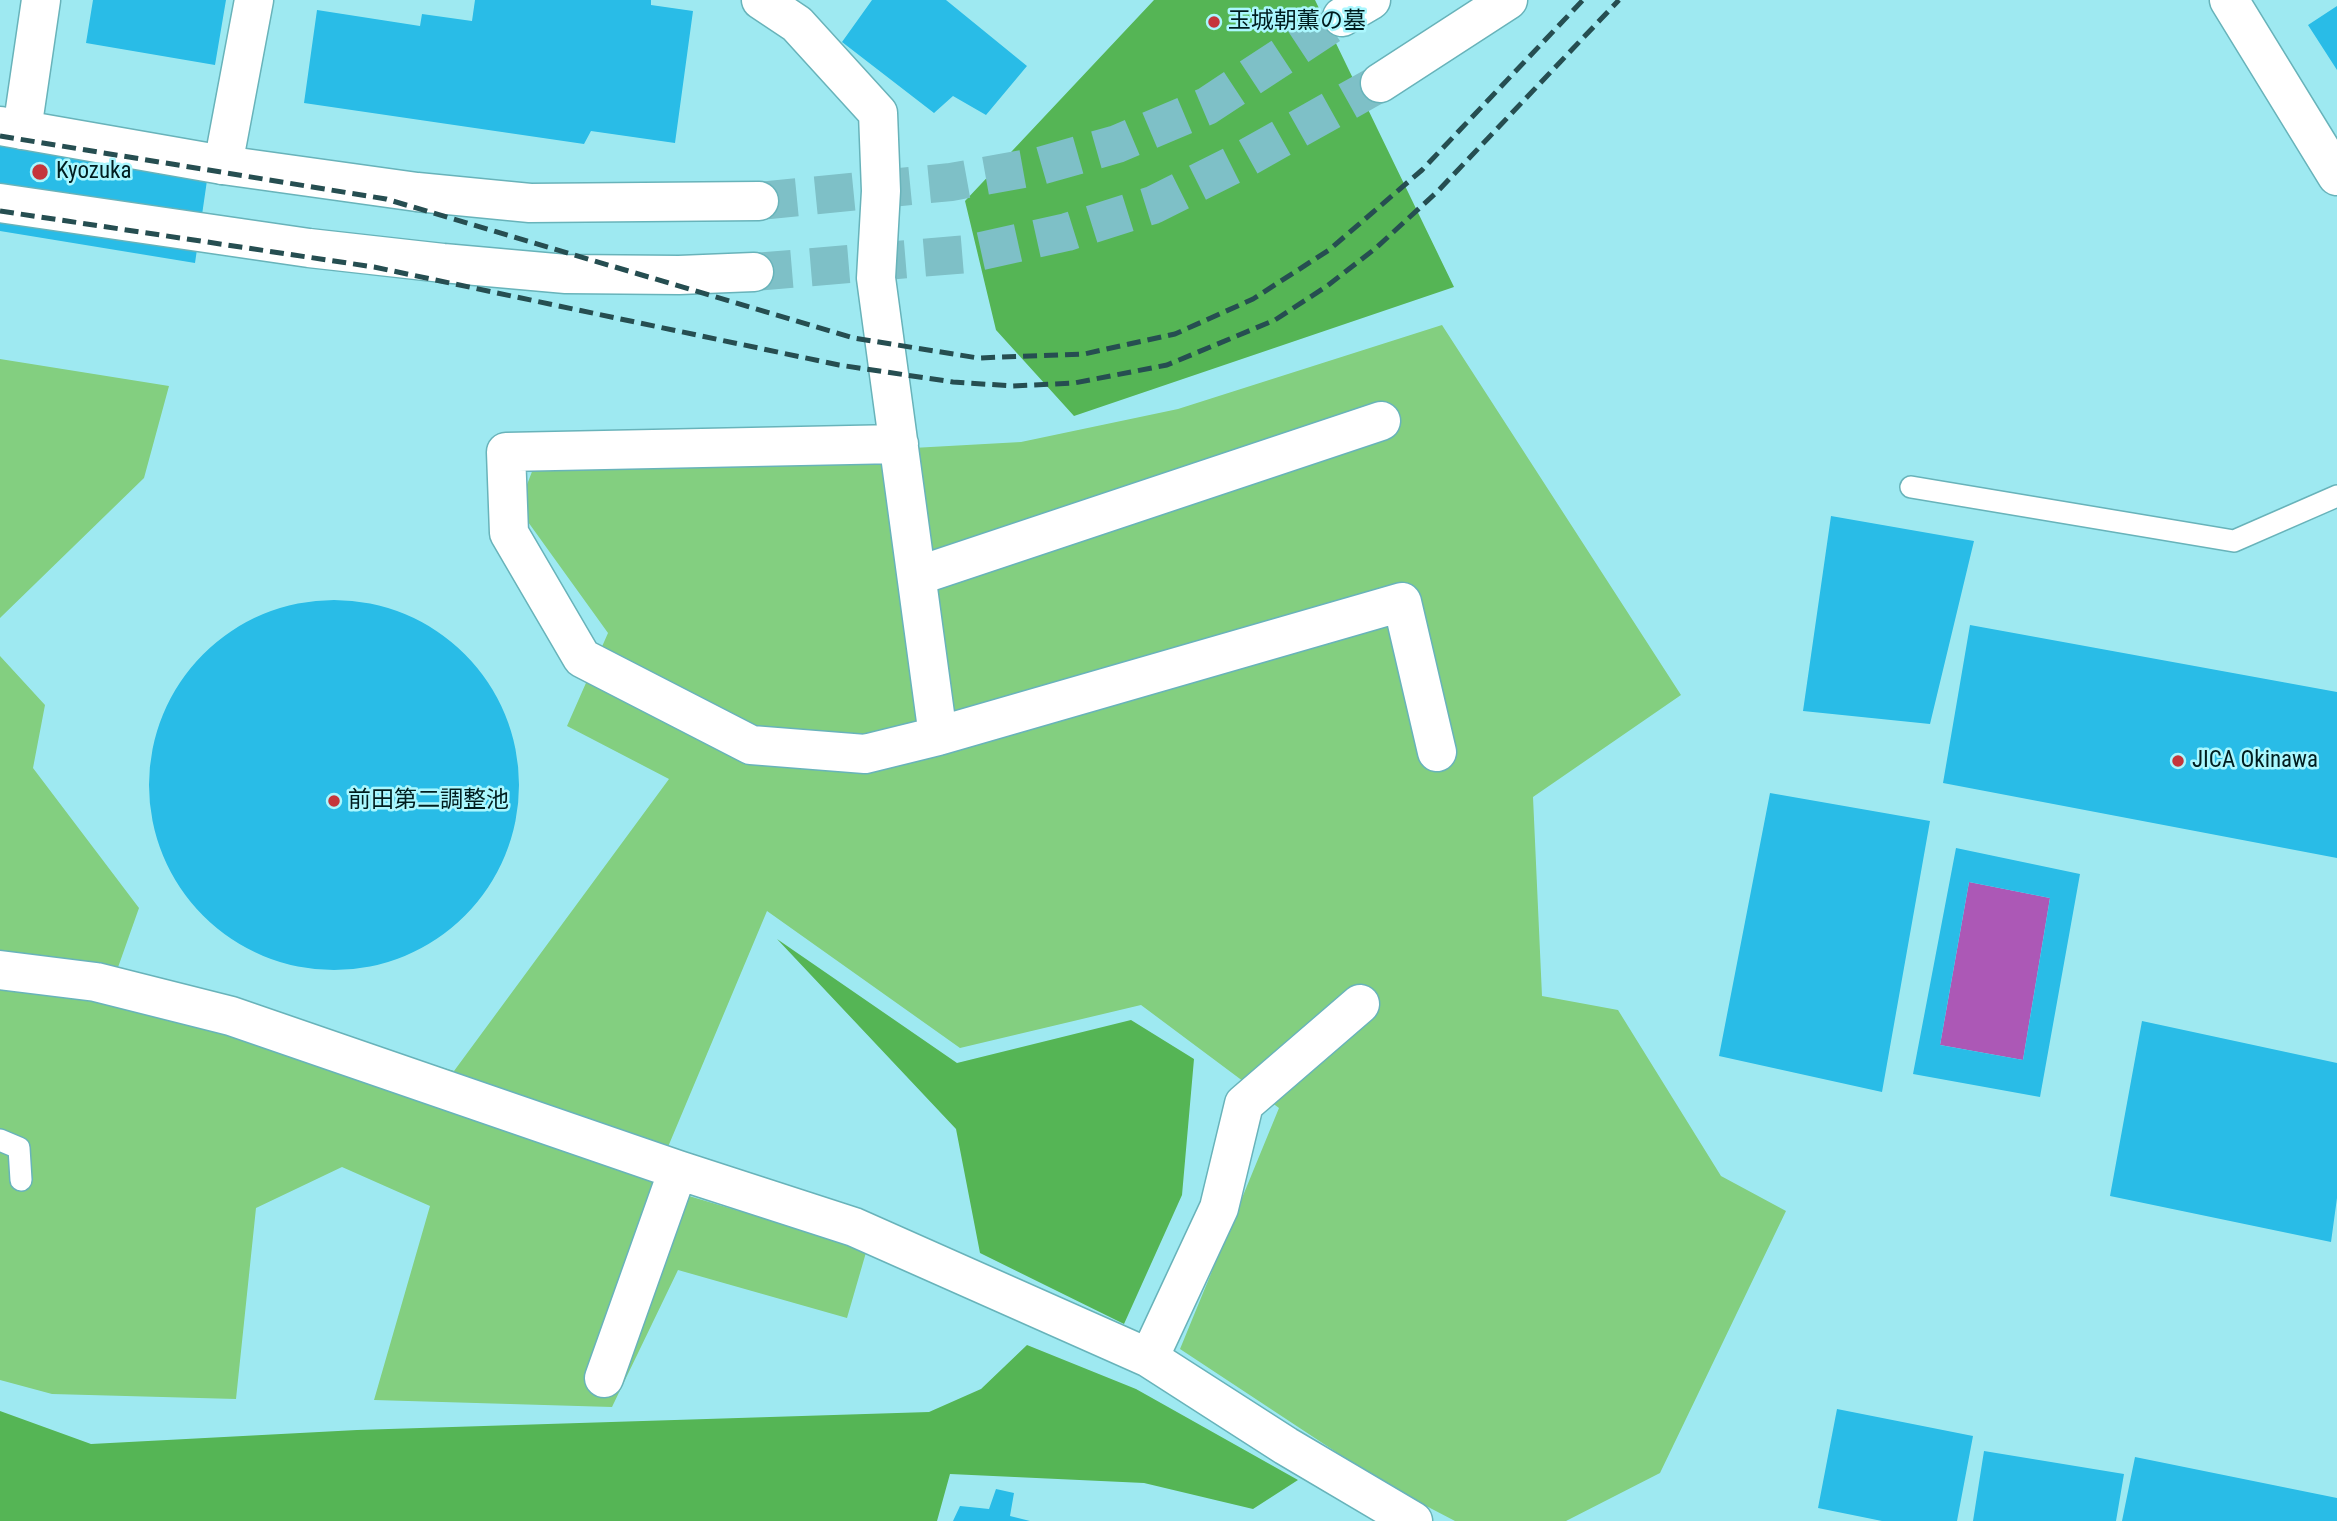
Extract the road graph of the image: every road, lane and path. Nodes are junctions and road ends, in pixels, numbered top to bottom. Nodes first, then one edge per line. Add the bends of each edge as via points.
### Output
1 (41, 0) edge
2 (254, 0) edge
3 (761, 0) edge
4 (1508, 0) edge
5 (2234, 2) edge
6 (1380, 83) tunnel mouth
7 (11, 128) edge
8 (223, 165) junction
9 (2337, 176) edge
10 (759, 201) tunnel mouth
11 (0, 203) edge
12 (754, 272) tunnel mouth
13 (1381, 422) dead end
14 (899, 444) junction
15 (1911, 487) dead end
16 (2337, 496) edge
17 (917, 576) junction
18 (938, 736) junction
19 (1437, 752) dead end
20 (0, 970) edge
21 (1360, 1004) dead end
22 (0, 1140) edge
23 (678, 1170) junction
24 (22, 1180) dead end
25 (1149, 1358) junction
26 (604, 1378) dead end
27 (1413, 1521) edge

1 - 7 street
2 - 8 street
3 - 14 street via 797,23 878,113 881,191 876,278
4 - 6 street
5 - 9 street
7 - 8 street
8 - 10 street via 417,192 530,202
11 - 12 street via 443,263 566,274
13 - 17 street
14 - 17 street
14 - 18 street via 506,452 509,533 582,658 751,745 865,754
15 - 16 lane via 2234,541
17 - 18 street
18 - 19 street via 1402,602
20 - 23 street via 96,982 231,1016
21 - 25 street via 1244,1104 1219,1208
22 - 24 lane via 19,1148
23 - 25 street via 855,1227
23 - 26 street
25 - 27 street

